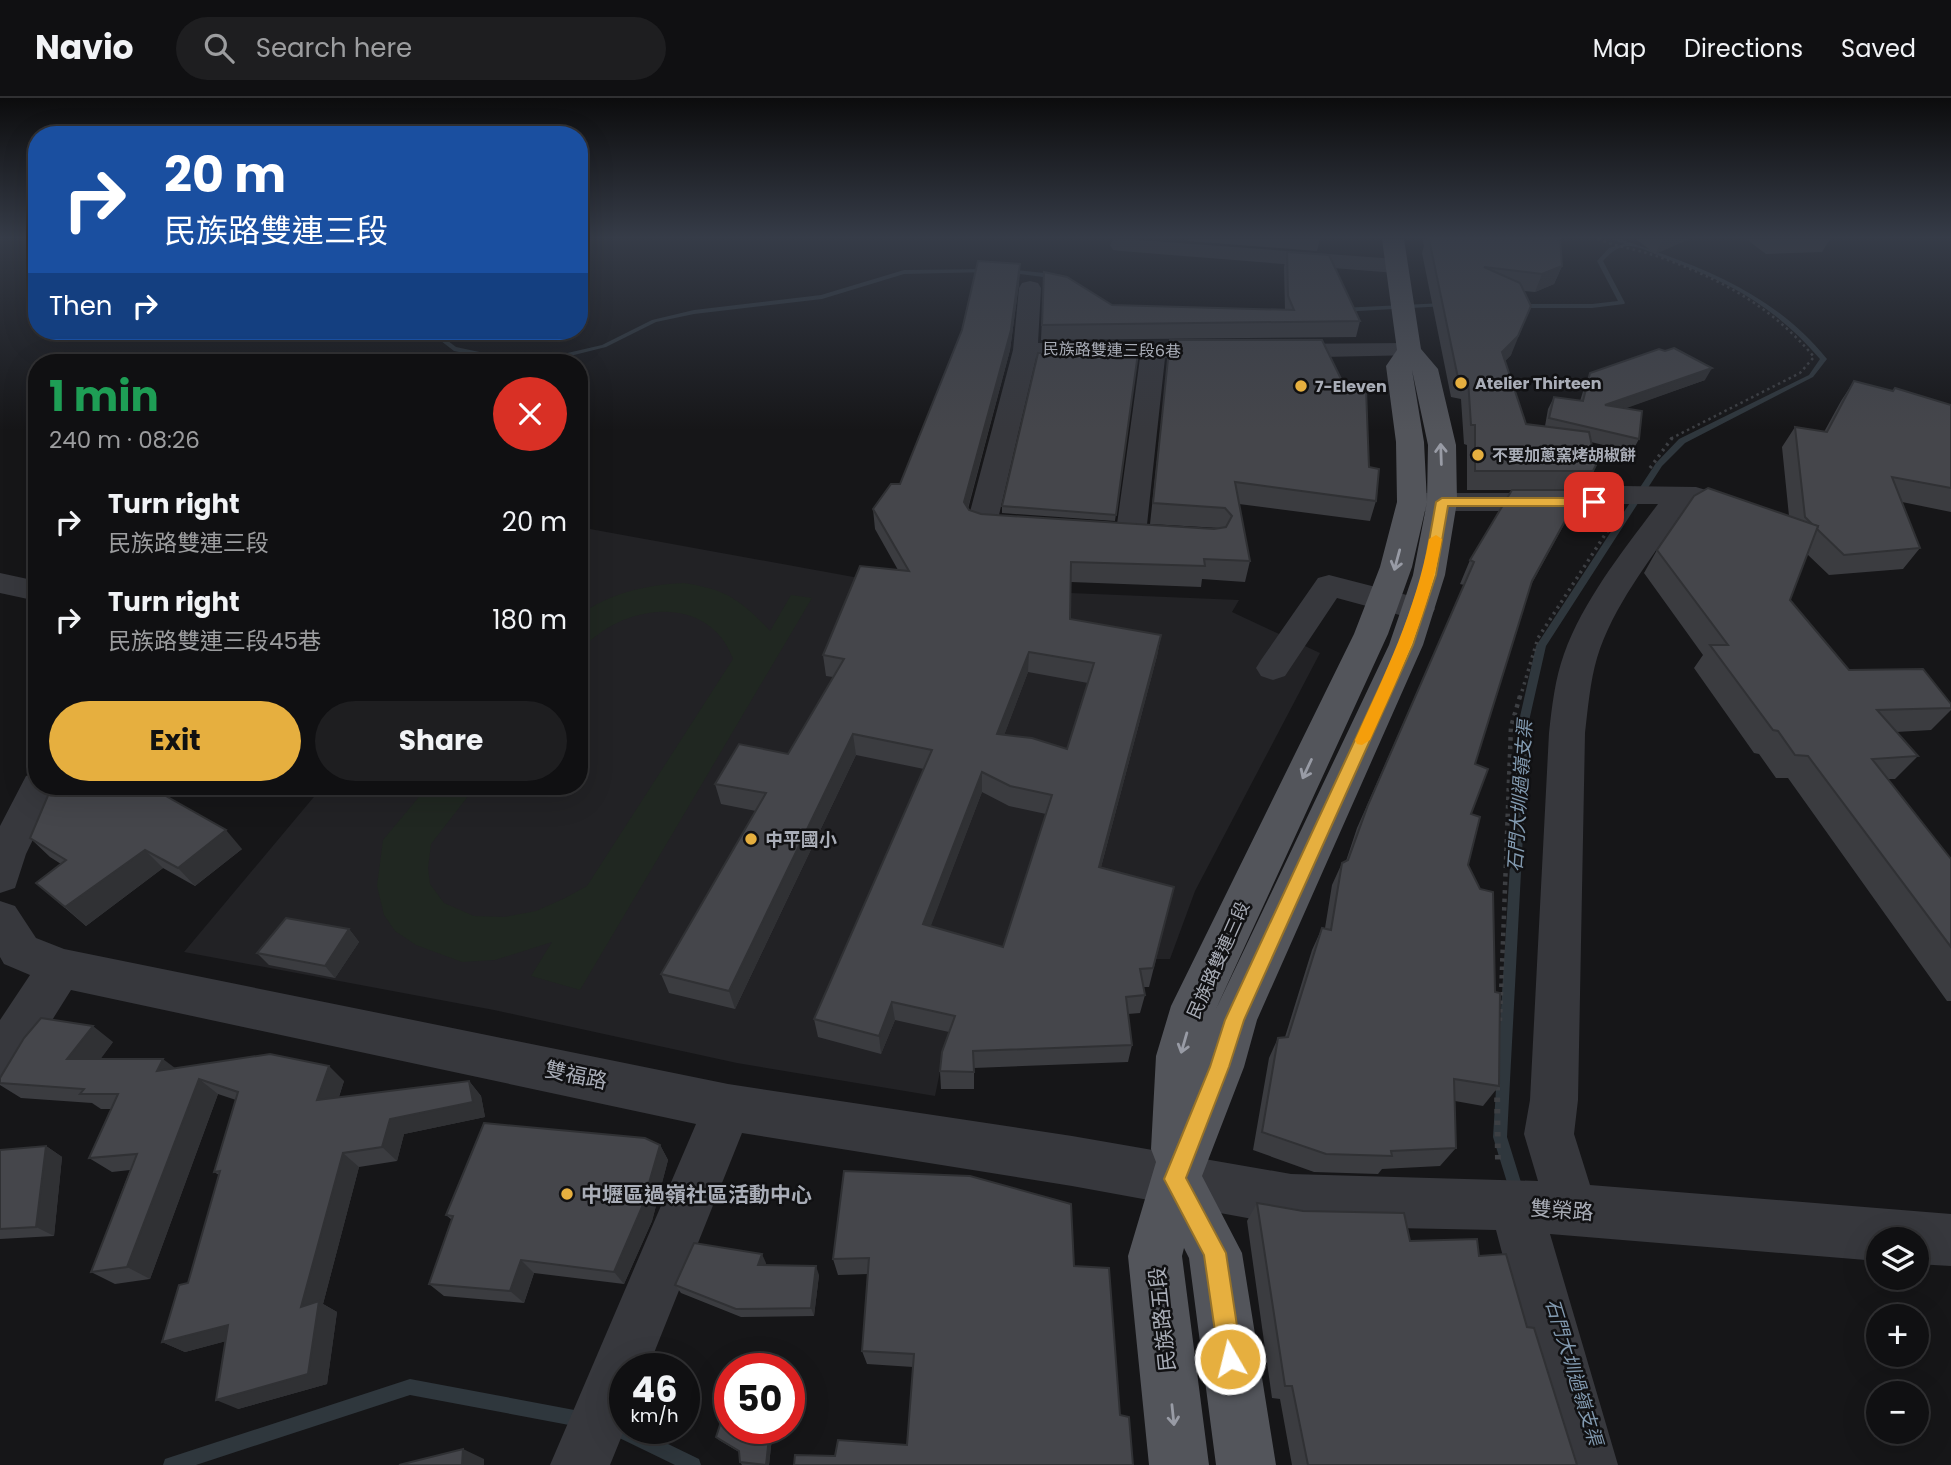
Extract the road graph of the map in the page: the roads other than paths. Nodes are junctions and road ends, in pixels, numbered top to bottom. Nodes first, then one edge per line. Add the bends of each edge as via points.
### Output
1 (1029, 303) edge
2 (1400, 303) edge
3 (1025, 350) junction
4 (1409, 350) junction
5 (1153, 351) junction
6 (1206, 351) edge
7 (1246, 351) edge
8 (1427, 502) junction
9 (0, 583) edge
10 (28, 589) edge
11 (1401, 604) junction
12 (1273, 668) dead end
13 (36, 795) edge
14 (0, 876) edge
15 (0, 919) edge
16 (60, 968) junction
17 (0, 1060) edge
18 (727, 1107) junction
19 (1175, 1179) junction
20 (1516, 1207) junction
21 (1572, 1210) junction
22 (1951, 1240) edge
23 (580, 1465) edge
24 (1179, 1465) edge
25 (1246, 1465) edge
26 (1588, 1465) edge

1 - 3 street
2 - 4 main road
3 - 5 street, 民族路雙連三段6巷
3 - 5 street via 982,523 1144,535
4 - 7 street
4 - 8 main road via 1426,369 1442,444
5 - 6 street, 民族路雙連三段6巷
8 - 11 main road via 1429,575
8 - 21 street via 1594,502 1630,495 1696,496 1668,511 1600,613 1584,645 1572,687 1549,1133
9 - 10 street
11 - 12 street via 1329,585
11 - 19 main road via 1406,645 1234,1020
13 - 14 street
15 - 16 street, 雙福路 via 20,951
16 - 17 street
16 - 18 street, 雙福路
18 - 19 street, 雙福路
18 - 23 street
19 - 20 street, 雙榮路 via 1291,1200
19 -> 24 main road, 民族路五段 via 1155,1256
19 - 25 main road via 1215,1253
20 - 21 street, 雙榮路
20 - 26 street
21 - 22 street, 雙榮路

